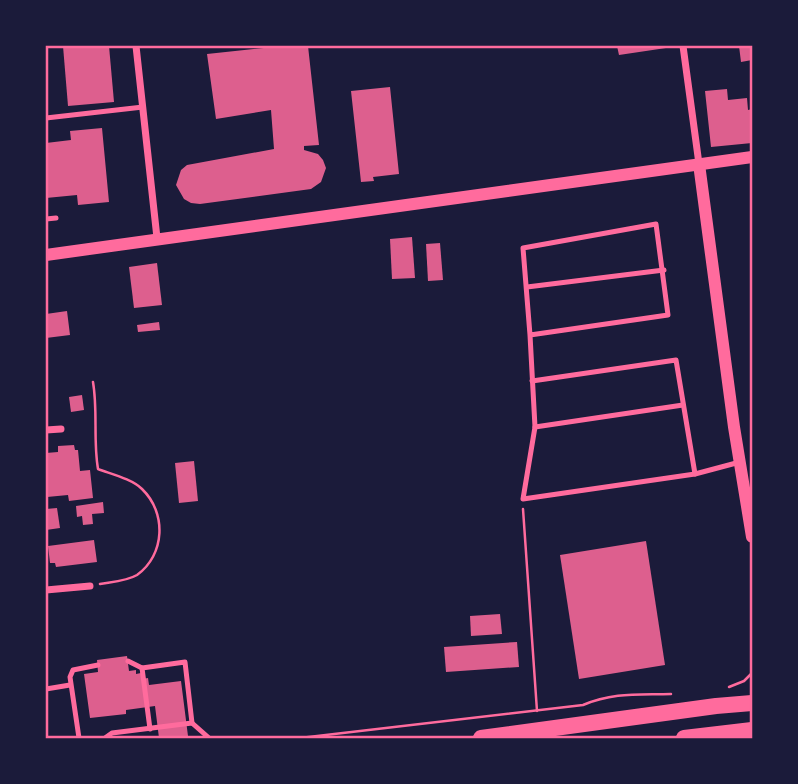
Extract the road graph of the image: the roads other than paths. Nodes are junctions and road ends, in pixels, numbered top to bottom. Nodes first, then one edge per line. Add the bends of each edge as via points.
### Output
1 (136, 46) edge
2 (682, 46) edge
3 (143, 107) junction
4 (46, 118) edge
5 (752, 157) edge
6 (699, 164) junction
7 (56, 218) dead end
8 (46, 219) edge
9 (157, 238) junction
10 (46, 255) edge
11 (664, 270) junction
12 (527, 287) junction
13 (530, 335) junction
14 (532, 380) junction
15 (683, 405) junction
16 (535, 427) junction
17 (61, 429) dead end
18 (46, 430) edge
19 (747, 461) edge
20 (695, 474) junction
21 (752, 537) edge
22 (90, 586) road end
23 (46, 590) edge
24 (128, 661) dead end
25 (98, 665) dead end
26 (142, 668) junction
27 (70, 685) junction
28 (46, 689) edge
29 (752, 703) edge
30 (192, 723) junction
31 (150, 729) junction
32 (752, 730) edge
33 (79, 738) edge
34 (105, 738) edge
35 (209, 738) edge
36 (481, 738) edge
37 (684, 738) edge

1 - 3 street
2 - 6 street
3 - 4 lane
3 - 9 street
5 - 6 street
6 - 9 street
6 - 19 street
7 - 8 lane
9 - 10 street
11 - 12 lane
11 - 12 lane via 656,224 523,248
11 - 13 lane via 668,315
12 - 13 lane
13 - 14 lane
14 - 15 lane via 676,360
14 - 16 lane
15 - 16 lane
15 - 20 lane
16 - 20 lane via 523,499
17 - 18 street
19 - 20 lane
19 - 21 street
22 - 23 street
24 - 26 lane
25 - 27 lane via 73,670
26 - 30 lane via 185,662
26 - 31 lane
27 - 28 lane
27 - 33 lane
29 - 36 main road
30 - 31 lane
30 - 35 lane
31 - 34 lane via 112,733
32 - 37 main road

